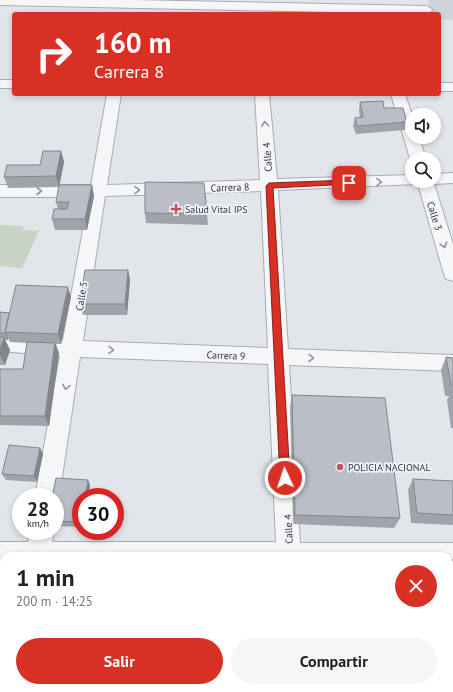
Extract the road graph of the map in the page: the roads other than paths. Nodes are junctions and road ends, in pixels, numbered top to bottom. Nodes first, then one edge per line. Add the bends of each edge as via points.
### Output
1 (0, 1) edge
2 (336, 4) edge
3 (129, 6) edge
4 (258, 7) edge
5 (426, 8) edge
6 (373, 11) edge
7 (0, 84) edge
8 (12, 84) edge
9 (441, 87) edge
10 (453, 87) edge
11 (114, 96) edge
12 (262, 96) edge
13 (399, 96) edge
14 (416, 152) edge
15 (453, 178) edge
16 (441, 179) edge
17 (405, 180) edge
18 (269, 186) junction
19 (426, 188) edge
20 (0, 191) edge
21 (98, 191) junction
22 (453, 274) edge
23 (0, 343) edge
24 (72, 349) junction
25 (279, 357) junction
26 (453, 363) edge
27 (49, 488) edge
28 (39, 547) edge
29 (11, 552) edge
30 (195, 552) edge
31 (289, 552) edge

1 - 3 street
2 - 4 street
2 - 6 street
3 - 4 street
5 - 6 street
7 - 8 street
9 - 10 street
11 - 21 street, Calle 5
18 -> 12 street, Calle 4
13 - 14 street
15 - 16 street
18 -> 17 street, Carrera 8
21 -> 18 street, Carrera 8
18 - 25 street, Calle 4
19 -> 22 street, Calle 3
20 -> 21 street, Carrera 8
21 - 24 street, Calle 5
23 - 24 street, Carrera 9
24 -> 25 street, Carrera 9
24 -> 27 street, Calle 5
25 -> 26 street, Carrera 9
25 - 31 street, Calle 4
28 - 29 street
28 - 30 street

